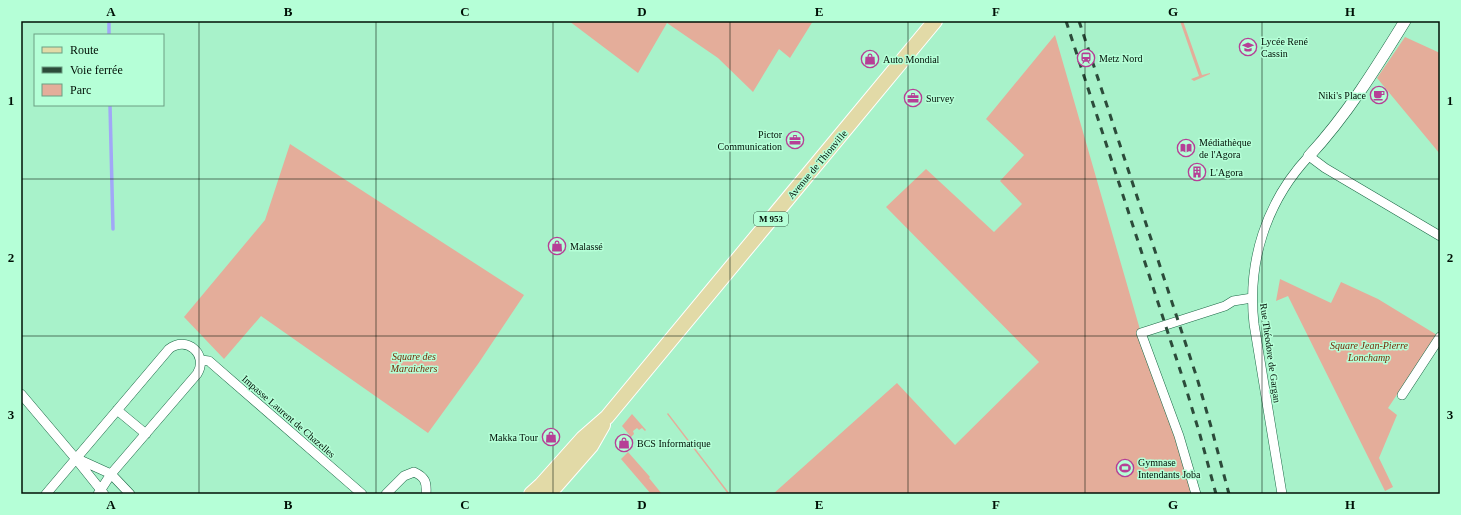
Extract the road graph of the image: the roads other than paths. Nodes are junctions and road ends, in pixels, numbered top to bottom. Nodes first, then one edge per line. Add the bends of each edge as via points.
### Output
1 (935, 21) edge
2 (1405, 21) edge
3 (1309, 156) junction
4 (1440, 236) edge
5 (1252, 298) junction
6 (1440, 337) edge
7 (201, 360) junction
8 (21, 394) edge
9 (1402, 395) dead end
10 (117, 410) junction
11 (607, 417) junction
12 (146, 434) junction
13 (76, 459) junction
14 (111, 474) junction
15 (101, 493) edge
16 (46, 494) edge
17 (130, 494) edge
18 (362, 494) edge
19 (386, 494) edge
20 (426, 494) edge
21 (532, 494) edge
22 (550, 494) edge
23 (1196, 494) edge
24 (1282, 494) edge

1 - 11 main road, Avenue de Thionville / M 953
2 - 3 street via 1353,102
3 - 4 street
3 - 5 street, Rue Théodore de Gargan via 1289,180 1276,201 1266,225 1256,263
5 - 23 street via 1233,301 1225,306 1141,333 1179,436
5 - 24 street, Rue Théodore de Gargan
6 - 9 street
7 - 10 street via 196,350 190,346 179,344 172,347
7 - 12 street via 197,374
7 - 18 street, Impasse Laurent de Chazelles via 209,361
8 - 13 street
10 - 12 street
10 - 13 street
11 - 21 main road, Avenue de Thionville / M 953 via 583,438
11 - 22 main road, Avenue de Thionville / M 953 via 591,446
12 - 14 street
13 - 14 street
13 - 15 street
13 - 16 street
14 - 15 street
14 - 17 street
19 - 20 street via 404,476 414,472 422,476 427,484

